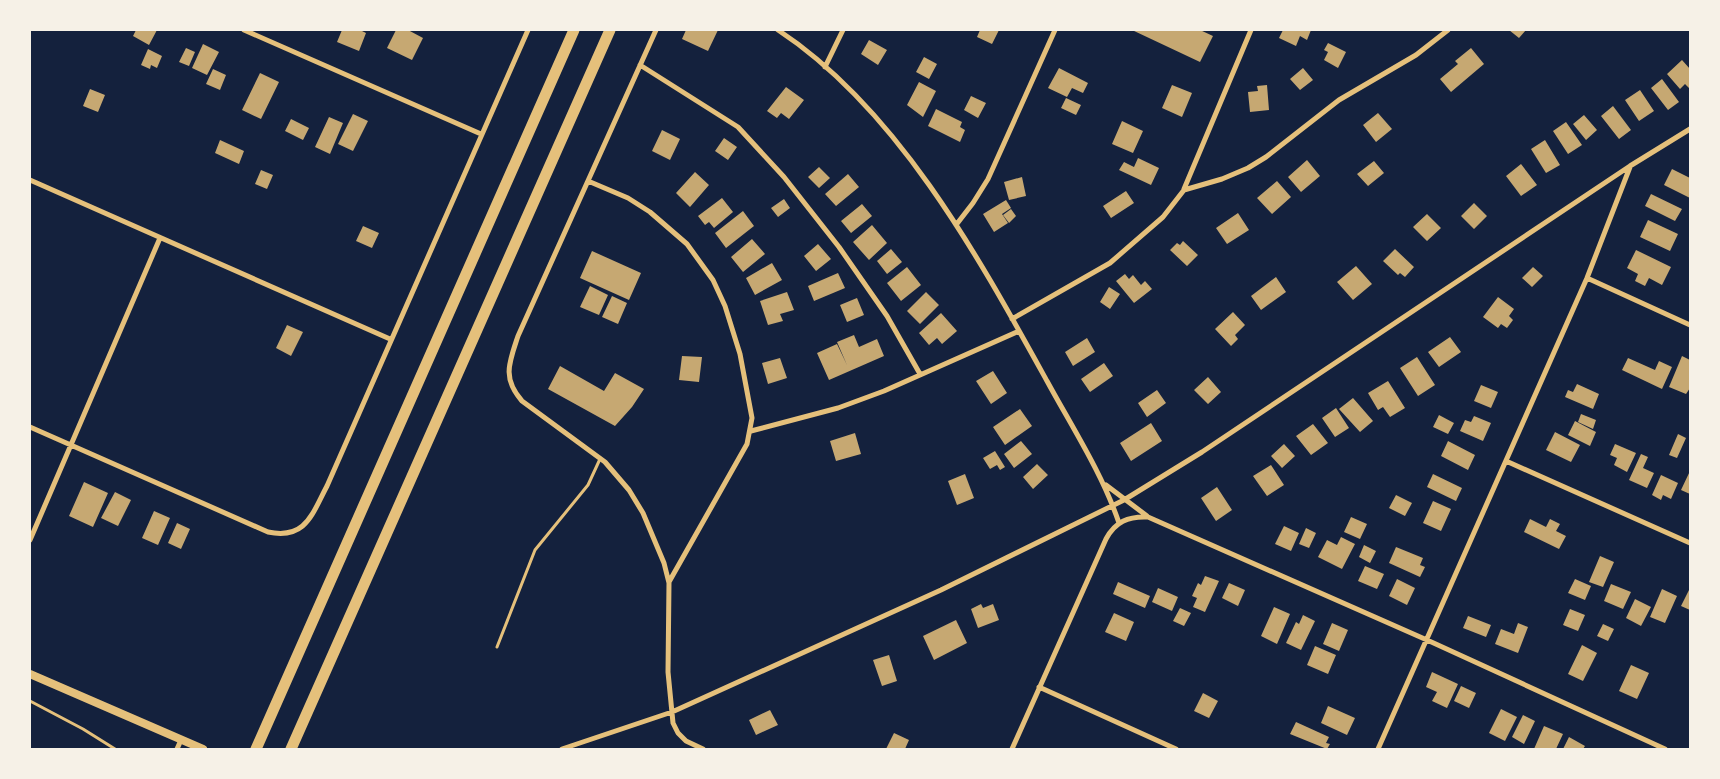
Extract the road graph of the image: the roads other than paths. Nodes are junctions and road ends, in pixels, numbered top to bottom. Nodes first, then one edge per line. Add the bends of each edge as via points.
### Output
1 (244, 30) edge
2 (528, 30) edge
3 (574, 30) edge
4 (610, 30) edge
5 (656, 30) edge
6 (778, 30) edge
7 (842, 30) edge
8 (1055, 30) edge
9 (1251, 30) edge
10 (1448, 30) edge
11 (252, 32) edge
12 (640, 65) junction
13 (826, 67) junction
14 (1690, 129) edge
15 (481, 134) junction
16 (1630, 166) junction
17 (30, 180) edge
18 (588, 181) junction
19 (1184, 190) junction
20 (956, 225) junction
21 (160, 238) junction
22 (1587, 278) junction
23 (1012, 319) junction
24 (1690, 325) edge
25 (1019, 331) junction
26 (390, 339) junction
27 (920, 374) junction
28 (30, 427) edge
29 (751, 430) junction
30 (72, 446) junction
31 (600, 459) junction
32 (1506, 461) junction
33 (1103, 483) junction
34 (1124, 500) junction
35 (1113, 506) junction
36 (1148, 517) junction
37 (1118, 523) junction
38 (30, 540) edge
39 (1690, 543) edge
40 (669, 583) junction
41 (1427, 640) junction
42 (497, 647) dead end
43 (30, 674) edge
44 (1039, 688) junction
45 (30, 701) edge
46 (672, 712) junction
47 (181, 740) junction
48 (115, 749) edge
49 (177, 749) edge
50 (202, 749) edge
51 (256, 749) edge
52 (291, 749) edge
53 (562, 749) edge
54 (703, 749) edge
55 (1012, 749) edge
56 (1176, 749) edge
57 (1378, 749) edge
58 (1664, 749) edge

1 - 11 street
2 - 15 street
3 - 51 highway
4 - 52 highway
5 - 12 street
6 - 13 street
7 - 13 street
8 - 20 street via 988,179
9 - 19 street
10 - 19 street via 1416,55 1339,100 1248,168
11 - 15 street
12 - 18 street
12 - 27 street via 738,127 784,177 839,247 887,316
13 - 20 street via 896,143
14 - 16 street
15 - 26 street
16 - 22 street
16 - 34 street via 1202,452
17 - 21 street
18 - 29 street via 628,198 650,212 687,244 700,261 734,328 752,418
18 - 31 street via 518,336 509,367 512,388 522,401
19 - 23 street via 1163,217 1110,263
20 - 23 street
21 - 26 street
21 - 30 street
22 - 24 street
22 - 32 street
23 - 25 street
25 - 27 street
25 - 33 street
26 - 30 street via 323,493 307,523 292,533 268,532
27 - 29 street via 838,408
28 - 30 street
29 - 40 street via 747,444
30 - 38 street
31 - 40 street via 630,490 644,513
31 - 42 lane via 588,485 535,550
32 - 39 street
32 - 41 street
33 - 34 street
33 - 35 street
34 - 35 street
34 - 36 street
35 - 37 street
35 - 46 street via 941,590
36 - 37 street via 1130,517
36 - 41 street
37 - 44 street via 1106,539
40 - 46 street via 668,672
41 - 57 street
41 - 58 street
43 - 47 street
44 - 55 street
44 - 56 street
45 - 48 lane
46 - 53 street
46 - 54 street via 678,733
47 - 49 street
47 - 50 street

